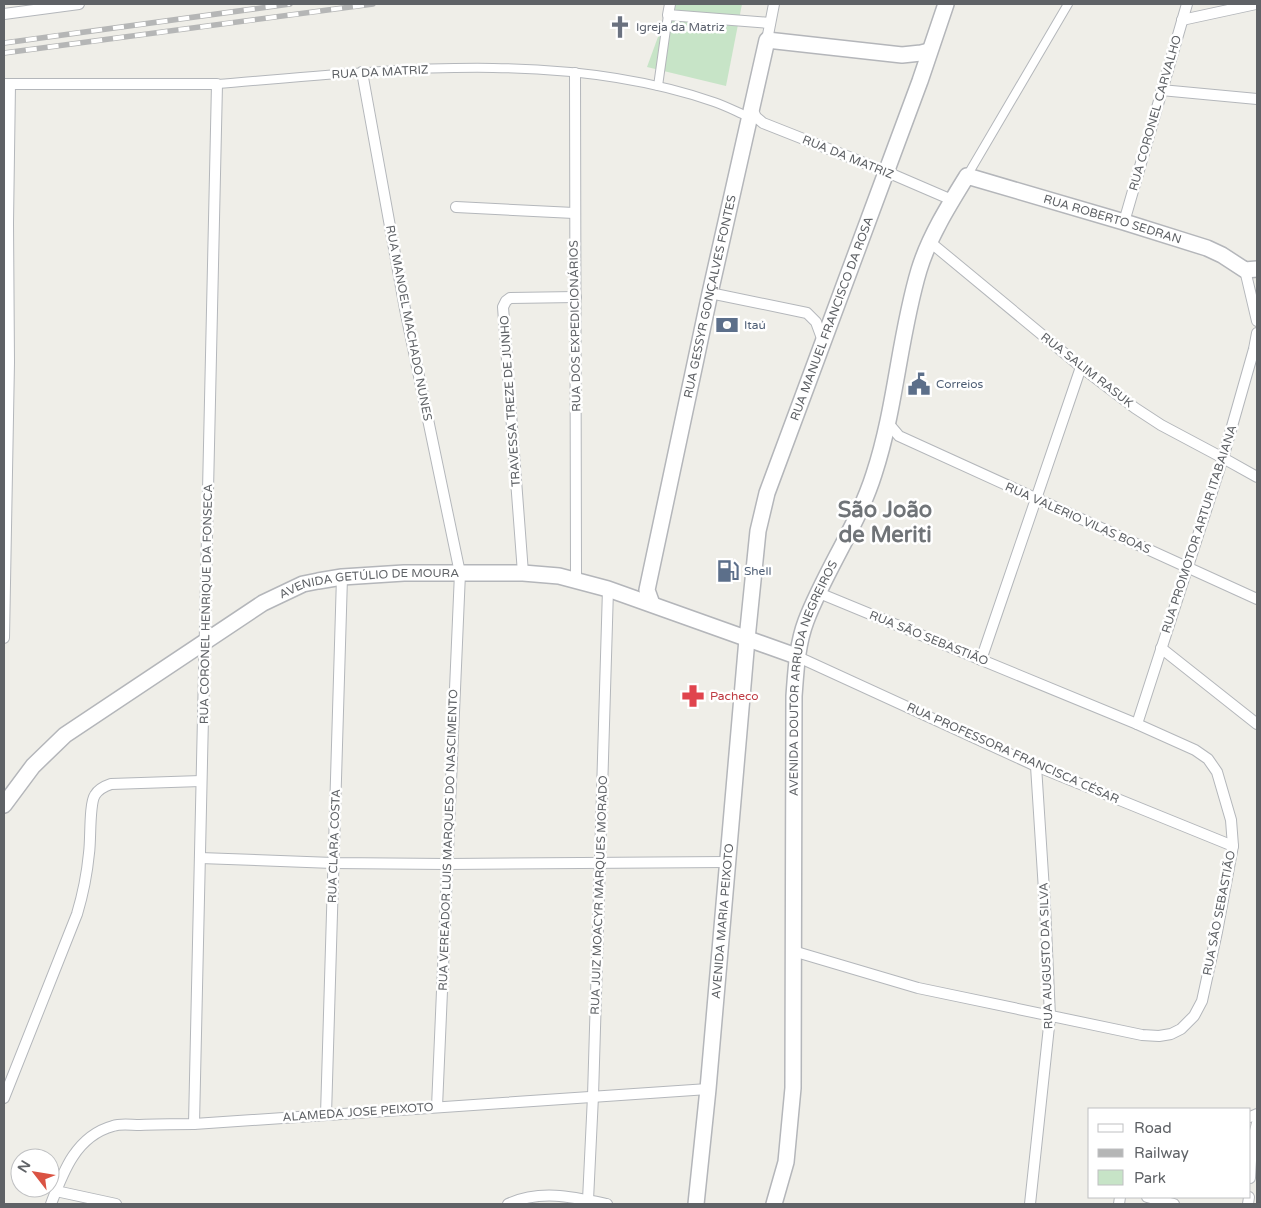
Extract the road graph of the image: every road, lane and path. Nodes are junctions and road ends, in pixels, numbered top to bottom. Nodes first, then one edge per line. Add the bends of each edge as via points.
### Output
1 (79, 4) edge
2 (670, 4) edge
3 (774, 4) edge
4 (946, 4) edge
5 (1068, 4) edge
6 (1187, 4) edge
7 (1256, 4) edge
8 (16, 8) edge
9 (4, 14) edge
10 (668, 15) junction
11 (1182, 20) junction
12 (770, 23) junction
13 (767, 40) junction
14 (929, 50) junction
15 (902, 55) junction
16 (362, 72) junction
17 (574, 72) junction
18 (920, 81) junction
19 (7, 84) edge
20 (217, 84) junction
21 (658, 86) junction
22 (1161, 90) junction
23 (1257, 100) edge
24 (750, 112) junction
25 (887, 172) junction
26 (967, 176) junction
27 (952, 200) junction
28 (456, 207) dead end
29 (574, 213) junction
30 (1124, 222) junction
31 (930, 242) junction
32 (1252, 269) edge
33 (710, 293) junction
34 (576, 297) junction
35 (1257, 321) edge
36 (1257, 333) edge
37 (823, 341) junction
38 (6, 362) edge
39 (1081, 367) junction
40 (6, 415) edge
41 (891, 438) junction
42 (1223, 458) junction
43 (1257, 478) edge
44 (1037, 500) junction
45 (1187, 566) junction
46 (460, 573) junction
47 (523, 573) junction
48 (342, 577) junction
49 (576, 579) junction
50 (608, 589) junction
51 (818, 593) junction
52 (644, 597) junction
53 (1257, 599) edge
54 (4, 638) edge
55 (747, 639) junction
56 (206, 641) junction
57 (1161, 648) junction
58 (796, 656) junction
59 (981, 660) junction
60 (1137, 724) junction
61 (1257, 724) edge
62 (1036, 766) junction
63 (201, 781) junction
64 (4, 805) edge
65 (1232, 846) junction
66 (200, 858) junction
67 (727, 862) junction
68 (333, 863) junction
69 (447, 864) junction
70 (600, 864) junction
71 (793, 951) junction
72 (1050, 1017) junction
73 (708, 1089) junction
74 (593, 1096) junction
75 (4, 1098) edge
76 (438, 1107) junction
77 (326, 1115) junction
78 (1257, 1123) edge
79 (194, 1124) junction
80 (1251, 1160) edge
81 (60, 1182) edge
82 (60, 1192) edge
83 (1151, 1198) edge
84 (588, 1200) junction
85 (779, 1203) edge
86 (116, 1204) edge
87 (508, 1204) edge
88 (607, 1204) edge
89 (696, 1204) edge
90 (1030, 1204) edge
91 (1174, 1204) edge

1 - 8 street
2 - 10 street
3 - 12 street, RUA GESSYR GONÇALVES FONTES
4 - 14 main road, RUA MANUEL FRANCISCO DA ROSA
5 - 26 street
6 - 11 street, RUA CORONEL CARVALHO
7 - 11 street
8 - 9 street
10 - 12 street
10 - 21 street
11 - 22 street, RUA CORONEL CARVALHO
12 - 13 street, RUA GESSYR GONÇALVES FONTES
13 - 15 main road
13 - 24 main road, RUA GESSYR GONÇALVES FONTES
14 - 15 main road
14 - 18 main road, RUA MANUEL FRANCISCO DA ROSA
15 - 18 main road via 916,69
16 - 17 street, RUA DA MATRIZ via 541,69
16 - 20 street, RUA DA MATRIZ
16 - 46 street, RUA MANOEL MACHADO NUNES via 405,309
17 - 21 street, RUA DA MATRIZ
17 - 29 street, RUA DOS EXPEDICIONÁRIOS
18 - 25 main road, RUA MANUEL FRANCISCO DA ROSA
19 - 20 street, RUA DA MATRIZ
19 - 38 street
20 - 56 street, RUA CORONEL HENRIQUE DA FONSECA
21 - 24 street, RUA DA MATRIZ
22 - 23 street
22 - 30 street, RUA CORONEL CARVALHO
24 - 25 street, RUA DA MATRIZ via 763,123
24 - 33 main road, RUA GESSYR GONÇALVES FONTES
25 - 27 street, RUA DA MATRIZ
25 - 37 main road, RUA MANUEL FRANCISCO DA ROSA
26 - 27 main road, AVENIDA DOUTOR ARRUDA NEGREIROS
26 - 30 main road, RUA ROBERTO SEDRAN
27 - 31 main road, AVENIDA DOUTOR ARRUDA NEGREIROS
28 - 29 street
29 - 34 street, RUA DOS EXPEDICIONÁRIOS
30 - 32 main road, RUA ROBERTO SEDRAN via 1207,248
31 - 39 street, RUA SALIM RASUK
31 - 41 main road, AVENIDA DOUTOR ARRUDA NEGREIROS via 919,269 904,328 888,423
32 - 35 street
33 - 37 street via 807,313 816,322
33 - 52 main road, RUA GESSYR GONÇALVES FONTES
34 - 47 street, TRAVESSA TREZE DE JUNHO via 510,298 503,307
34 - 49 street, RUA DOS EXPEDICIONÁRIOS
36 - 42 street, RUA PROMOTOR ARTUR ITABAIANA
37 - 55 main road, RUA MANUEL FRANCISCO DA ROSA via 767,493 758,531
38 - 40 street
39 - 42 street, RUA SALIM RASUK via 1161,425
39 - 44 street
40 - 54 street
41 - 44 street, RUA VALERIO VILAS BOAS
41 - 51 main road, AVENIDA DOUTOR ARRUDA NEGREIROS
42 - 43 street, RUA SALIM RASUK
42 - 45 street, RUA PROMOTOR ARTUR ITABAIANA
44 - 45 street, RUA VALERIO VILAS BOAS
44 - 59 street
45 - 53 street, RUA VALERIO VILAS BOAS
45 - 57 street, RUA PROMOTOR ARTUR ITABAIANA
46 - 47 main road, AVENIDA GETÚLIO DE MOURA
46 - 48 main road, AVENIDA GETÚLIO DE MOURA
46 - 69 street, RUA VEREADOR LUIS MARQUES DO NASCIMENTO
47 - 49 main road, AVENIDA GETÚLIO DE MOURA
48 - 56 main road, AVENIDA GETÚLIO DE MOURA via 303,584 287,591
48 - 68 street, RUA CLARA COSTA
49 - 50 main road, AVENIDA GETÚLIO DE MOURA
50 - 52 main road, AVENIDA GETÚLIO DE MOURA
50 - 70 street, RUA JUIZ MOACYR MARQUES MORADO
51 - 58 main road, AVENIDA DOUTOR ARRUDA NEGREIROS
51 - 59 street, RUA SÃO SEBASTIÃO
52 - 55 main road, AVENIDA GETÚLIO DE MOURA
55 - 58 main road, AVENIDA GETÚLIO DE MOURA
55 - 67 main road, AVENIDA MARIA PEIXOTO
56 - 63 street, RUA CORONEL HENRIQUE DA FONSECA
56 - 64 main road, AVENIDA GETÚLIO DE MOURA via 65,736 33,766
57 - 60 street, RUA PROMOTOR ARTUR ITABAIANA
57 - 61 street
58 - 62 street, RUA PROFESSORA FRANCISCA CÉSAR
58 - 71 main road, AVENIDA DOUTOR ARRUDA NEGREIROS
59 - 60 street, RUA SÃO SEBASTIÃO
60 - 65 street, RUA SÃO SEBASTIÃO via 1208,759 1224,792 1231,820
62 - 65 street, RUA PROFESSORA FRANCISCA CÉSAR
62 - 72 street, RUA AUGUSTO DA SILVA
63 - 66 street, RUA CORONEL HENRIQUE DA FONSECA
63 - 75 street via 111,784 94,795 85,888
65 - 72 street, RUA SÃO SEBASTIÃO via 1202,1001 1189,1022 1171,1034 1159,1036
66 - 68 street
66 - 79 street, RUA CORONEL HENRIQUE DA FONSECA
67 - 70 street
67 - 73 main road, AVENIDA MARIA PEIXOTO
68 - 69 street
68 - 77 street, RUA CLARA COSTA
69 - 70 street
69 - 76 street, RUA VEREADOR LUIS MARQUES DO NASCIMENTO
70 - 74 street, RUA JUIZ MOACYR MARQUES MORADO
71 - 72 street, RUA SÃO SEBASTIÃO via 918,988
71 - 85 main road, AVENIDA DOUTOR ARRUDA NEGREIROS via 793,1088
72 - 90 street, RUA AUGUSTO DA SILVA
73 - 74 street, ALAMEDA JOSE PEIXOTO
73 - 89 main road, AVENIDA MARIA PEIXOTO
74 - 76 street, ALAMEDA JOSE PEIXOTO
74 - 84 street, RUA JUIZ MOACYR MARQUES MORADO
76 - 77 street, ALAMEDA JOSE PEIXOTO
77 - 79 street, ALAMEDA JOSE PEIXOTO
78 - 80 street
79 - 81 street, ALAMEDA JOSE PEIXOTO via 115,1125 98,1131 72,1156
82 - 86 street
83 - 91 street
84 - 87 street via 537,1195
84 - 88 street

